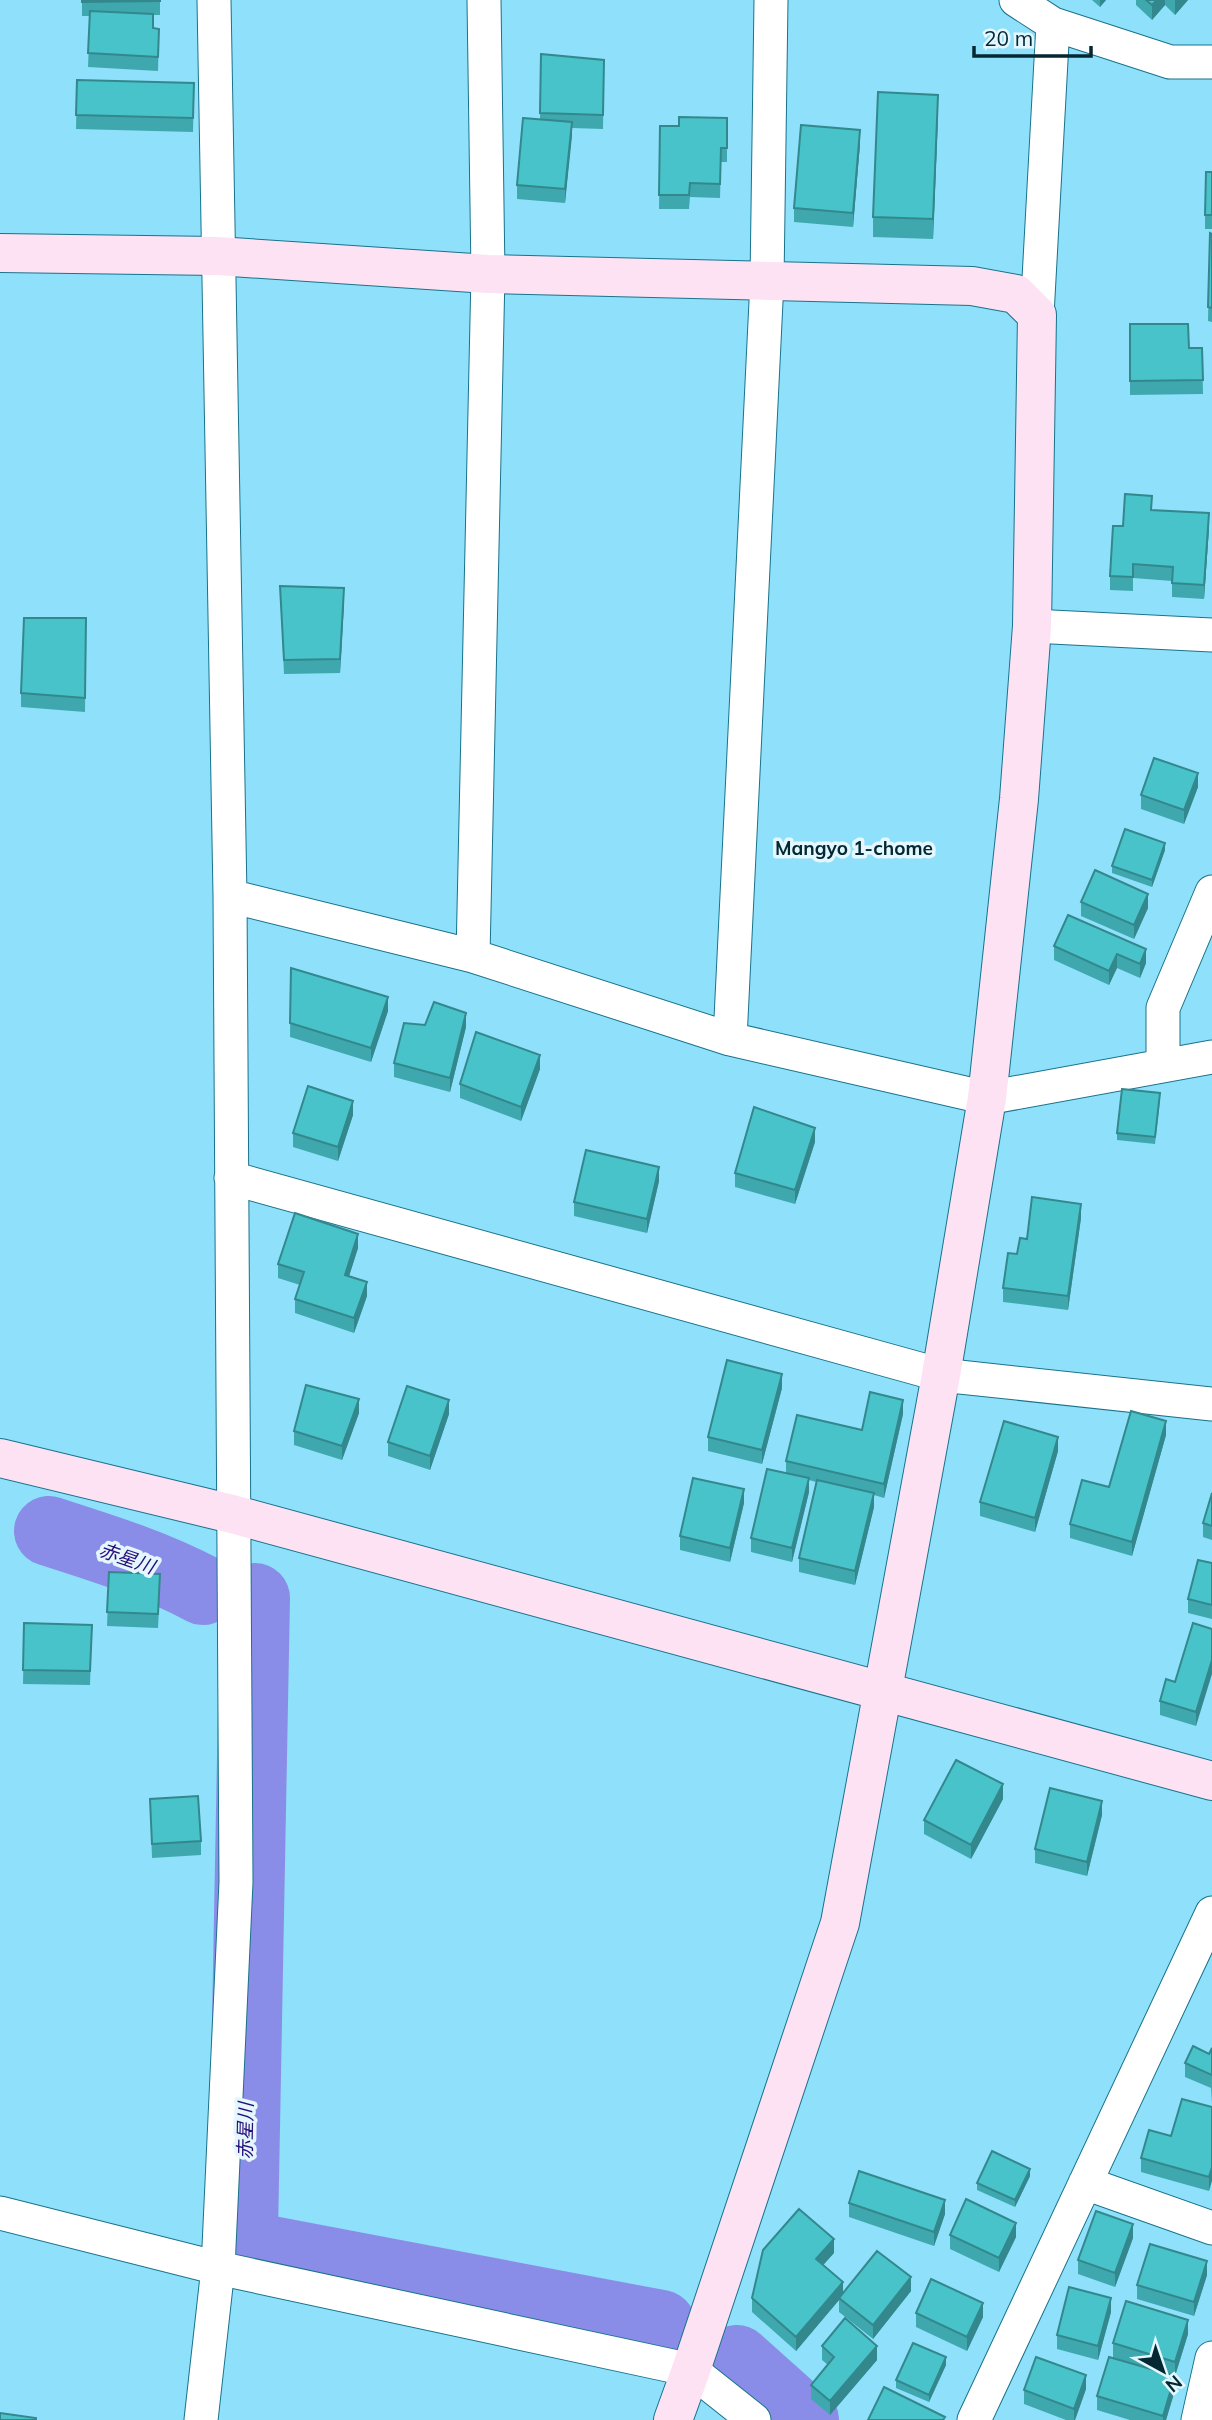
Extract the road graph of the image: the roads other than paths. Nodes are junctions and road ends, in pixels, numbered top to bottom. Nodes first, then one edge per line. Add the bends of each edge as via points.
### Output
1 (214, 0) edge
2 (484, 0) edge
3 (771, 0) edge
4 (1016, 0) edge
5 (1053, 24) junction
6 (1212, 62) edge
7 (0, 253) edge
8 (217, 256) junction
9 (488, 274) junction
10 (767, 281) junction
11 (1037, 315) junction
12 (1032, 626) junction
13 (1212, 635) edge
14 (1212, 892) edge
15 (230, 896) junction
16 (473, 956) junction
17 (730, 1039) junction
18 (1212, 1058) edge
19 (1163, 1066) junction
20 (987, 1098) junction
21 (231, 1178) junction
22 (941, 1375) junction
23 (1212, 1404) edge
24 (0, 1458) edge
25 (232, 1514) junction
26 (883, 1692) junction
27 (1212, 1781) edge
28 (1212, 1913) edge
29 (1085, 2183) junction
30 (0, 2213) edge
31 (1212, 2228) edge
32 (218, 2268) junction
33 (1212, 2358) edge
34 (691, 2370) junction
35 (201, 2420) edge
36 (673, 2420) edge
37 (754, 2420) edge
38 (974, 2420) edge
39 (1198, 2420) edge

1 - 8 street
2 - 9 street
3 - 10 street
4 - 5 street
5 - 6 street via 1170,62
5 - 11 street
7 - 8 street
8 - 9 street
8 - 15 street
9 - 10 street
9 - 16 street
10 - 11 street via 972,286 1016,294
10 - 17 street
11 - 12 street
12 - 13 street
12 - 20 street
14 - 19 street via 1163,1008
15 - 16 street
15 - 21 street
16 - 17 street
17 - 20 street
18 - 19 street
19 - 20 street
20 - 22 street
21 - 22 street
21 - 25 street
22 - 23 street
22 - 26 street
24 - 25 street
25 - 26 street
25 - 32 street via 236,1882
26 - 27 street
26 - 34 street via 840,1923
28 - 29 street
29 - 31 street
29 - 38 street
30 - 32 street
32 - 34 street
32 - 35 street
33 - 39 street
34 - 36 street
34 - 37 street

